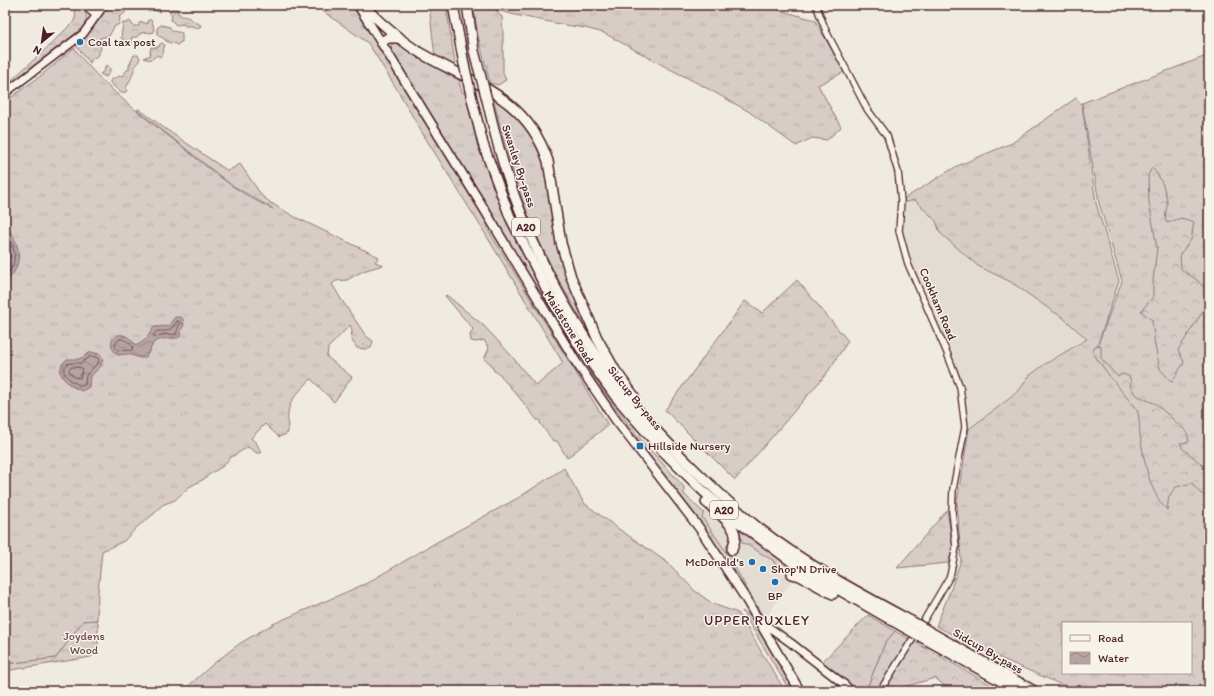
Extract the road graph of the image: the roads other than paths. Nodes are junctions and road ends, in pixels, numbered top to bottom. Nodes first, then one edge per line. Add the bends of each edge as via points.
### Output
1 (86, 5) edge
2 (104, 5) edge
3 (358, 5) edge
4 (364, 5) edge
5 (453, 5) edge
6 (467, 5) edge
7 (816, 5) edge
8 (96, 15) junction
9 (400, 38) junction
10 (381, 42) junction
11 (5, 93) edge
12 (585, 345) junction
13 (659, 433) junction
14 (662, 450) junction
15 (732, 550) dead end
16 (792, 574) dead end
17 (758, 620) junction
18 (890, 620) junction
19 (923, 622) dead end
20 (909, 625) junction
21 (927, 635) junction
22 (912, 640) dead end
23 (800, 691) edge
24 (851, 691) edge
25 (880, 691) edge
26 (1019, 691) edge
27 (1034, 691) edge

1 - 8 street
2 - 8 street
3 - 10 main road, Maidstone Road
4 - 9 highway, A20
5 - 12 highway, Swanley By-pass / A20, bridge via 483,144 510,217 551,298
6 - 12 highway, Swanley By-pass / A20, bridge via 474,51 507,177 555,288
7 - 19 street, Cookham Road via 826,31 867,109 886,136 898,172 901,201 899,231 908,264 960,387 966,427 953,489 952,510 956,547 950,576
8 - 11 street via 83,34
9 - 10 highway via 388,38
9 - 13 highway, A20 via 422,53 496,93 518,111 534,131 548,162 561,243 577,294 615,370
10 - 17 main road, Maidstone Road via 576,362 615,419 700,529
12 - 13 highway, Sidcup By-pass / A20
12 - 14 highway, Sidcup By-pass / A20 via 616,397
13 - 20 highway, Sidcup By-pass / A20 via 719,494 755,525 788,549
14 - 15 highway via 685,480 732,527 736,540
14 - 18 highway, Sidcup By-pass / A20 via 734,519 767,544 796,565
16 - 18 highway via 855,606
17 - 23 main road, Maidstone Road
17 - 24 street
18 - 20 highway, Sidcup By-pass / A20
20 - 21 highway, A20, bridge
21 - 26 highway, Sidcup By-pass / A20
21 - 27 highway, Sidcup By-pass / A20
22 - 25 street

